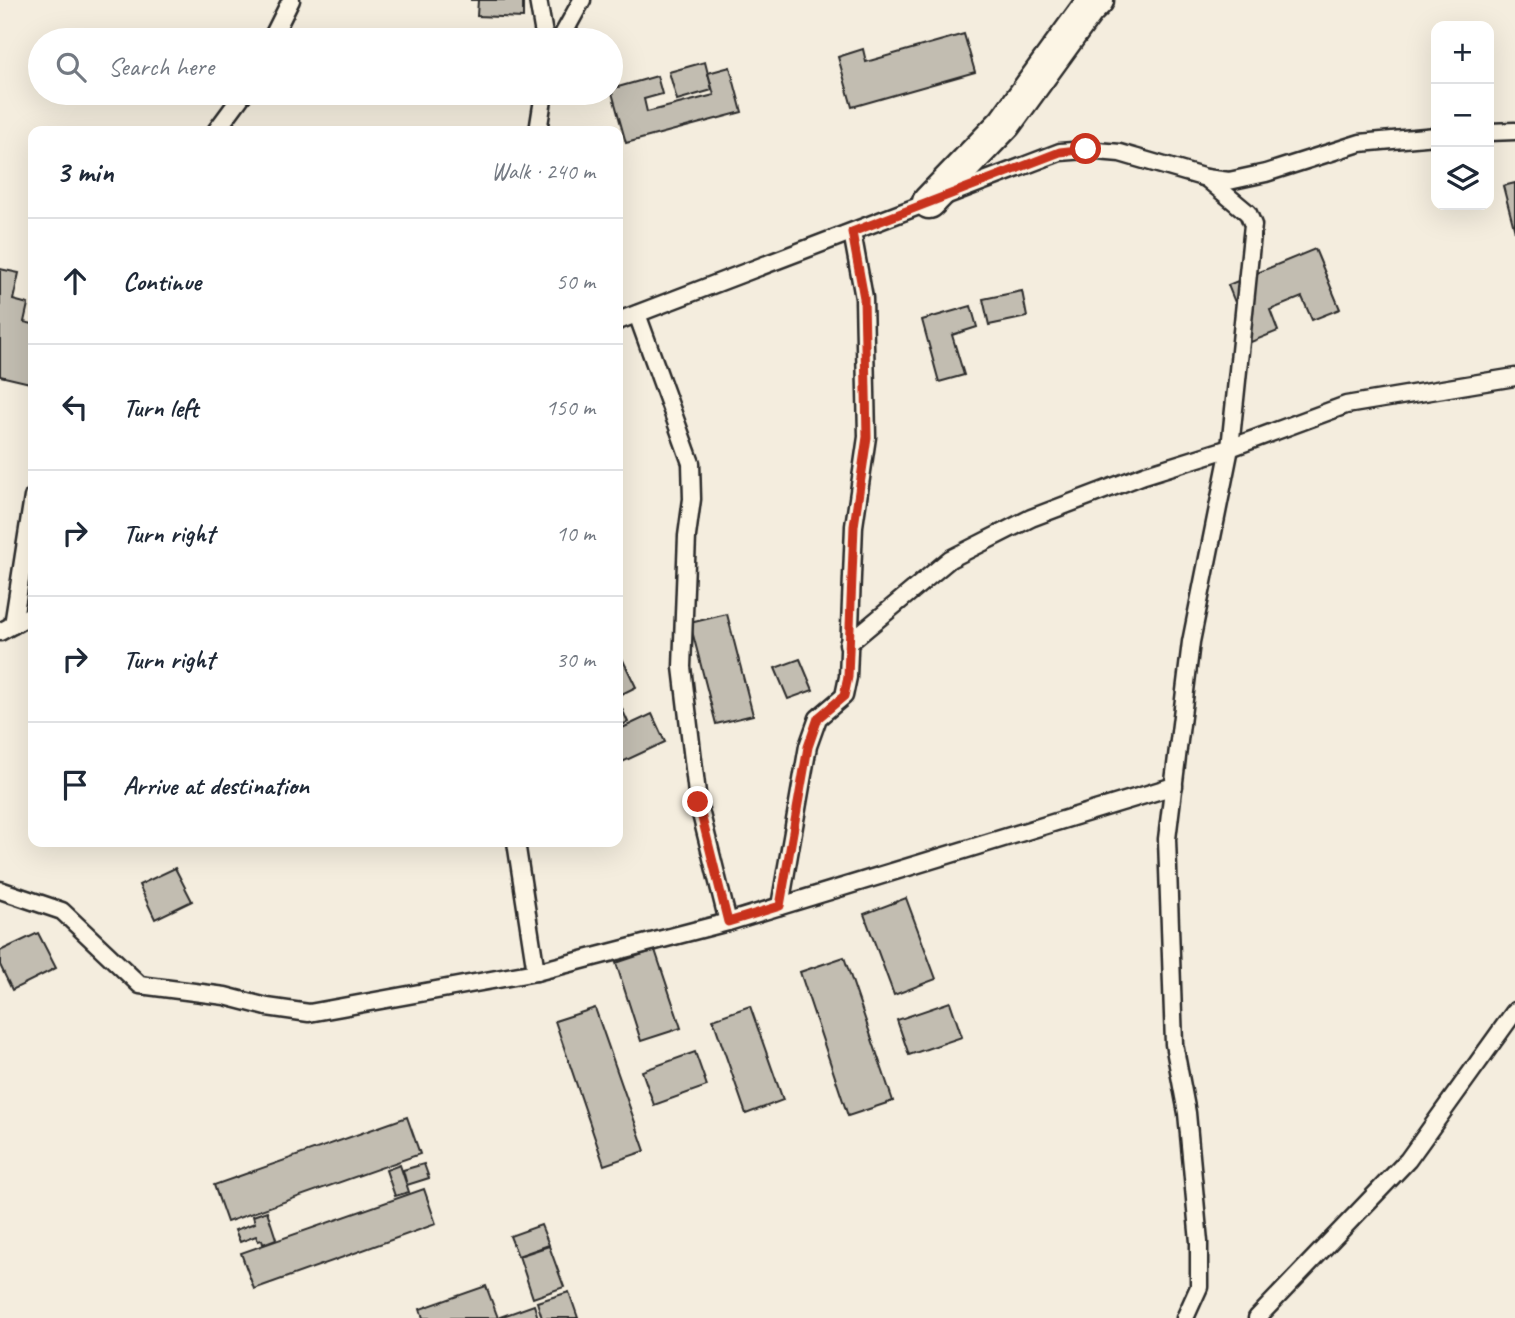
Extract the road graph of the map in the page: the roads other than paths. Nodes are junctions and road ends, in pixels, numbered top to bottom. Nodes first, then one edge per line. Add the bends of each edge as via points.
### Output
1 (291, 0) edge
2 (538, 0) edge
3 (582, 0) edge
4 (1097, 0) edge
5 (277, 28) edge
6 (543, 28) edge
7 (567, 28) edge
8 (235, 105) edge
9 (542, 105) edge
10 (220, 126) edge
11 (539, 126) edge
12 (1515, 131) edge
13 (1494, 132) edge
14 (1431, 136) edge
15 (1206, 178) junction
16 (929, 202) junction
17 (852, 232) junction
18 (637, 314) junction
19 (623, 319) edge
20 (1515, 377) edge
21 (1230, 448) junction
22 (28, 521) edge
23 (28, 617) edge
24 (6, 628) edge
25 (848, 644) junction
26 (1174, 786) junction
27 (517, 847) edge
28 (0, 890) edge
29 (780, 906) junction
30 (728, 922) junction
31 (536, 972) junction
32 (1515, 1011) edge
33 (1185, 1318) edge
34 (1257, 1318) edge

1 - 5 lane
2 - 6 lane
3 - 7 lane
4 - 16 street via 1005,123
8 - 10 lane
9 - 11 lane
12 - 13 lane
14 - 15 lane via 1360,143 1229,181
15 - 16 lane via 1120,153 1086,149 1060,152
15 - 21 lane via 1248,213 1253,225
16 - 17 lane
17 - 18 lane
17 - 25 lane via 864,298 867,437 854,526
18 - 19 lane
18 - 30 lane via 691,463 682,667 698,802
20 - 21 lane via 1346,405
21 - 25 lane via 1031,518 961,553
21 - 26 lane via 1191,642
22 - 24 lane
23 - 24 lane
25 - 29 lane via 844,696 818,718 808,747
26 - 29 lane
26 - 33 lane via 1167,839 1174,1044 1199,1242 1199,1287
27 - 31 lane
28 - 31 lane via 62,911 140,985 299,1012
29 - 30 lane
30 - 31 lane
32 - 34 lane via 1408,1160

